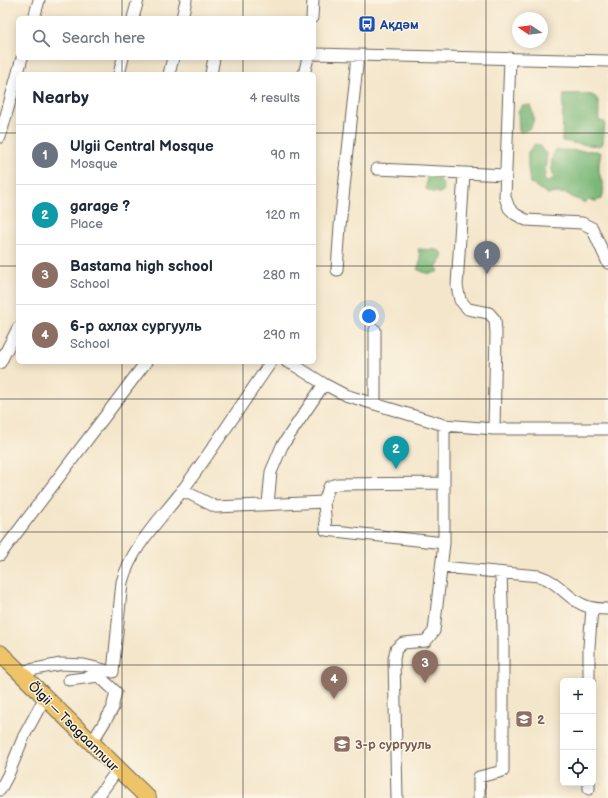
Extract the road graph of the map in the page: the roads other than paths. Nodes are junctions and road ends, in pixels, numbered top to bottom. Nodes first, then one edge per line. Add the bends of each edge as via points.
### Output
1 (39, 0) edge
2 (138, 0) edge
3 (186, 0) edge
4 (313, 0) edge
5 (35, 16) edge
6 (134, 16) edge
7 (182, 16) edge
8 (312, 16) edge
9 (316, 54) edge
10 (358, 56) junction
11 (510, 58) junction
12 (21, 60) edge
13 (122, 60) edge
14 (172, 60) edge
15 (214, 60) edge
16 (308, 60) edge
17 (608, 61) edge
18 (18, 72) edge
19 (120, 72) edge
20 (170, 72) edge
21 (211, 72) edge
22 (304, 72) edge
23 (16, 80) edge
24 (0, 137) edge
25 (377, 169) dead end
26 (464, 173) junction
27 (505, 175) junction
28 (608, 263) edge
29 (337, 270) dead end
30 (375, 330) dead end
31 (16, 332) edge
32 (0, 363) edge
33 (144, 364) edge
34 (270, 364) edge
35 (292, 364) edge
36 (324, 384) junction
37 (375, 404) junction
38 (444, 425) junction
39 (494, 429) junction
40 (608, 429) edge
41 (443, 483) junction
42 (182, 490) junction
43 (324, 502) junction
44 (268, 504) junction
45 (444, 543) junction
46 (0, 556) edge
47 (442, 567) junction
48 (501, 573) junction
49 (592, 608) junction
50 (608, 609) edge
51 (0, 653) edge
52 (20, 672) junction
53 (589, 678) edge
54 (69, 680) dead end
55 (45, 697) junction
56 (94, 739) dead end
57 (118, 769) junction
58 (0, 790) edge
59 (97, 798) edge
60 (148, 798) edge
61 (398, 798) edge
62 (479, 798) edge

1 - 5 street
2 - 6 street
3 - 7 street
4 - 8 street
9 - 10 street
10 - 11 street
10 - 29 street
11 - 17 street
11 - 27 street
12 - 18 street
13 - 19 street
14 - 20 street
15 - 21 street
16 - 22 street
23 - 24 street
25 - 26 street
26 - 27 street
26 - 39 street via 457,286 460,300 468,309 489,313 495,320
27 - 28 street via 505,197 509,208 516,214 526,220 582,223 592,228
30 - 37 street
31 - 32 street
33 - 46 street
34 - 42 street
35 - 36 street
36 - 37 street via 345,395
36 - 44 street via 282,446 271,472
37 - 38 street
38 - 39 street
38 - 41 street
39 - 40 street
41 - 43 street via 337,484 329,487
41 - 45 street
42 - 44 street via 216,507
42 - 52 street via 138,547 126,570 122,582 113,672 84,665 61,664
43 - 44 street
43 - 45 street via 326,530
45 - 47 street
47 - 48 street
47 - 61 street via 434,631 426,641 402,643 396,649 394,659
48 - 49 street via 548,579 573,599
48 - 62 street via 503,771 479,777
49 - 50 street
49 - 53 street
51 - 52 highway, Ölgii — Tsagaannuur
52 - 55 highway, Ölgii — Tsagaannuur
54 - 56 street via 99,676 116,692 113,708
55 - 57 highway, Ölgii — Tsagaannuur
55 - 58 street
57 - 59 street
57 - 60 highway, Ölgii — Tsagaannuur

